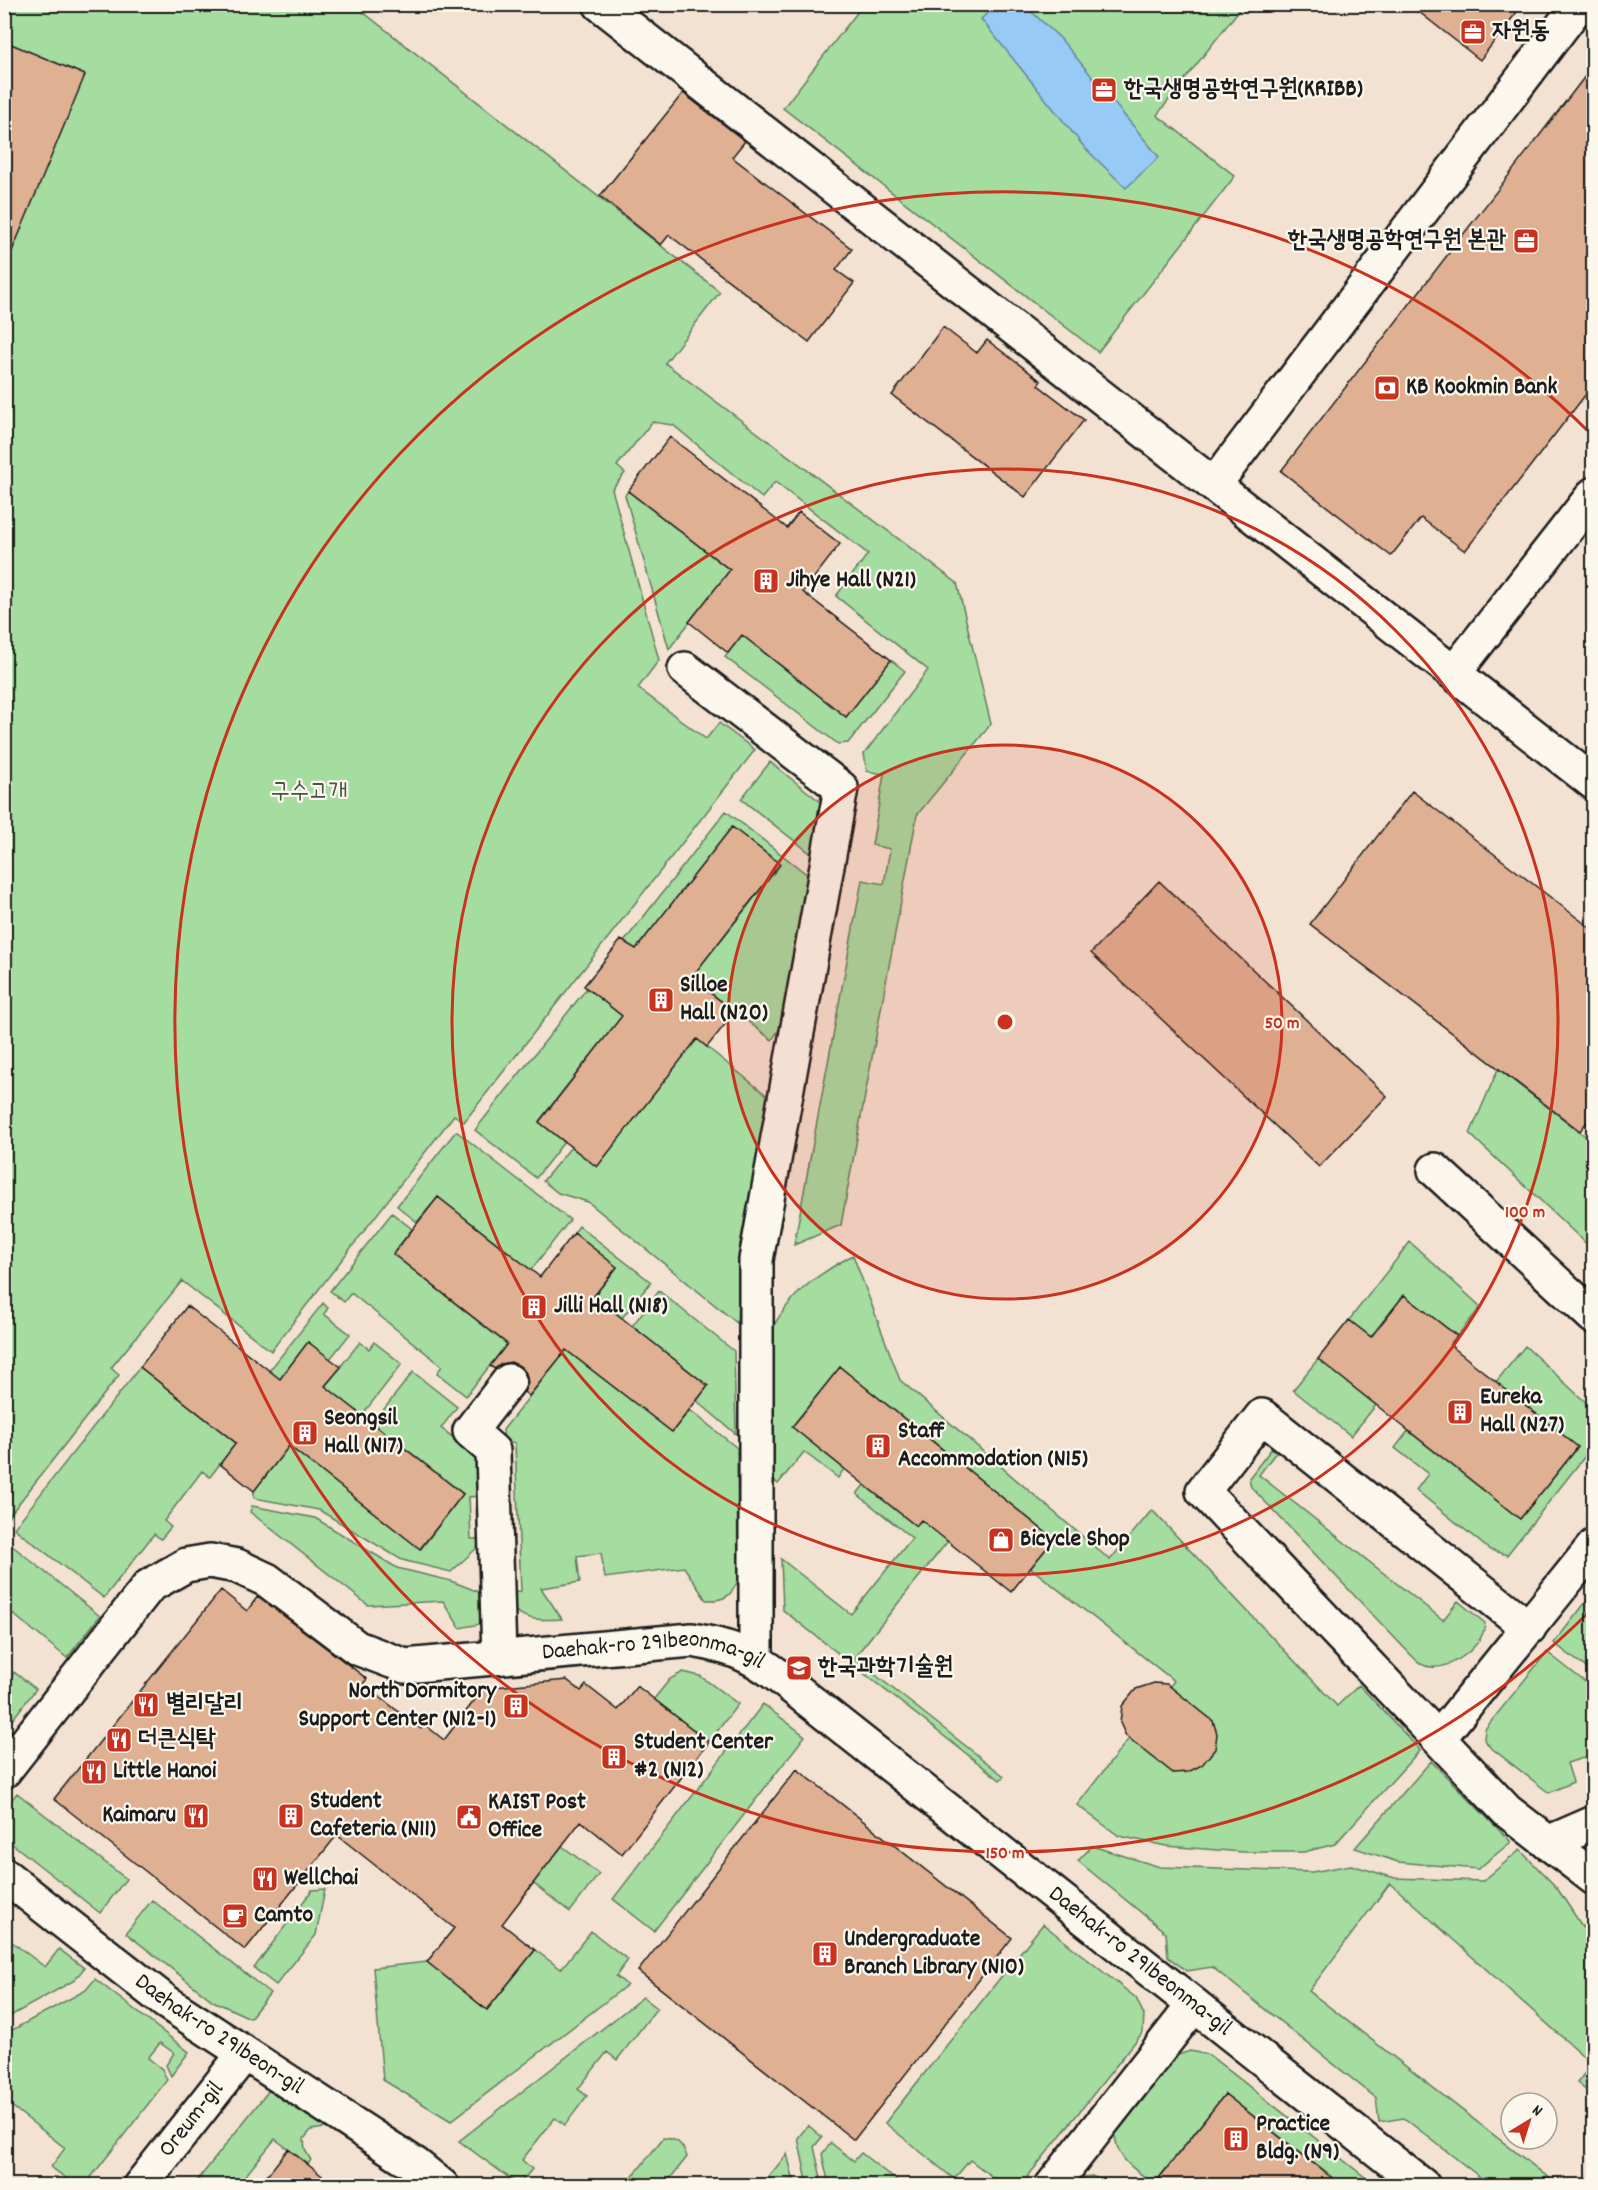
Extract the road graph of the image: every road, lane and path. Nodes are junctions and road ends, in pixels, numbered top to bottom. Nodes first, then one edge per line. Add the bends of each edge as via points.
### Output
1 (600, 4) edge
2 (1579, 4) edge
3 (1214, 485) junction
4 (1593, 494) edge
5 (685, 669) dead end
6 (1454, 673) junction
7 (1593, 783) edge
8 (1435, 1170) dead end
9 (1593, 1317) edge
10 (509, 1381) dead end
11 (1593, 1546) edge
12 (1529, 1628) junction
13 (499, 1657) junction
14 (756, 1659) junction
15 (1439, 1738) junction
16 (4, 1771) edge
17 (1593, 1823) edge
18 (1556, 1850) junction
19 (4, 1875) edge
20 (1593, 1878) edge
21 (1593, 1904) edge
22 (1194, 2005) junction
23 (244, 2054) junction
24 (140, 2186) edge
25 (442, 2186) edge
26 (1052, 2186) edge
27 (1423, 2186) edge

1 - 3 street
2 - 3 street
3 - 6 street
4 - 6 street
5 - 14 street via 841,788 756,1260
6 - 7 street
8 - 9 street
10 - 13 street via 470,1431 493,1450
11 - 12 street
12 - 15 street
12 - 15 street via 1262,1416 1203,1491
13 - 14 street, Daehak-ro 291beonma-gil via 692,1640 726,1646
13 - 16 street, Daehak-ro 291beonma-gil via 405,1666 357,1648 253,1572 210,1561 186,1565 149,1586
14 - 22 street, Daehak-ro 291beonma-gil
15 - 18 street via 1507,1811
17 - 18 street
18 - 20 street
18 - 21 street
19 - 23 street, Daehak-ro 291beon-gil via 166,2002
22 - 26 street
22 - 27 street, Daehak-ro 291beonma-gil
23 - 24 street, Oreum-gil
23 - 25 street, Daehak-ro 291beon-gil via 416,2165

